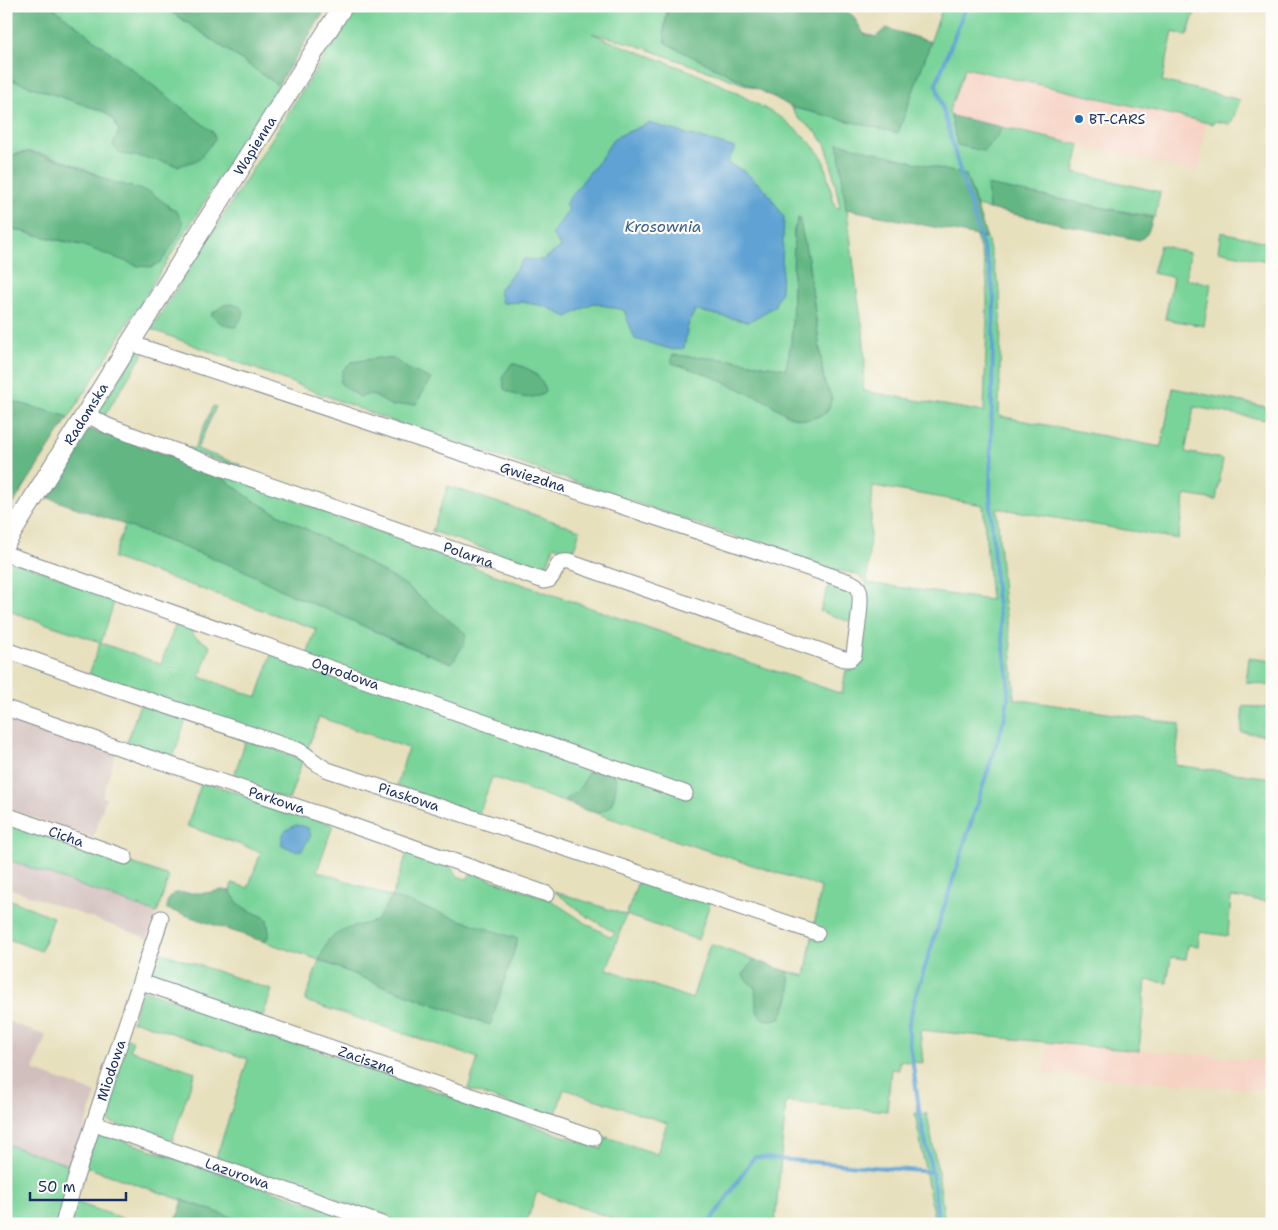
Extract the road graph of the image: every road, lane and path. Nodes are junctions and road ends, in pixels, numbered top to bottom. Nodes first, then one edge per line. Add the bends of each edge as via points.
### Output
1 (343, 6) edge
2 (166, 286) joint
3 (130, 343) junction
4 (86, 414) junction
5 (6, 542) edge
6 (6, 554) edge
7 (6, 650) edge
8 (844, 659) joint
9 (6, 708) edge
10 (685, 793) dead end
11 (6, 815) edge
12 (125, 857) dead end
13 (547, 894) dead end
14 (161, 918) dead end
15 (817, 933) dead end
16 (141, 982) junction
17 (94, 1123) junction
18 (593, 1138) dead end
19 (63, 1224) edge
20 (382, 1224) edge

1 - 2 street, Wapienna
2 - 3 street, Radomska
3 - 4 street, Radomska
3 - 8 street, Gwiezdna via 850,582 859,590 860,599 854,655
4 - 5 street, Radomska
4 - 8 street, Polarna via 108,426 234,473 544,581 554,575 559,563 569,562
6 - 10 street, Ogrodowa
7 - 15 street, Piaskowa via 298,750 328,770
9 - 13 street, Parkowa
11 - 12 street, Cicha
14 - 16 street, Miodowa
16 - 17 street, Miodowa
16 - 18 street, Zaciszna
17 - 19 street, Miodowa
17 - 20 street, Lazurowa

